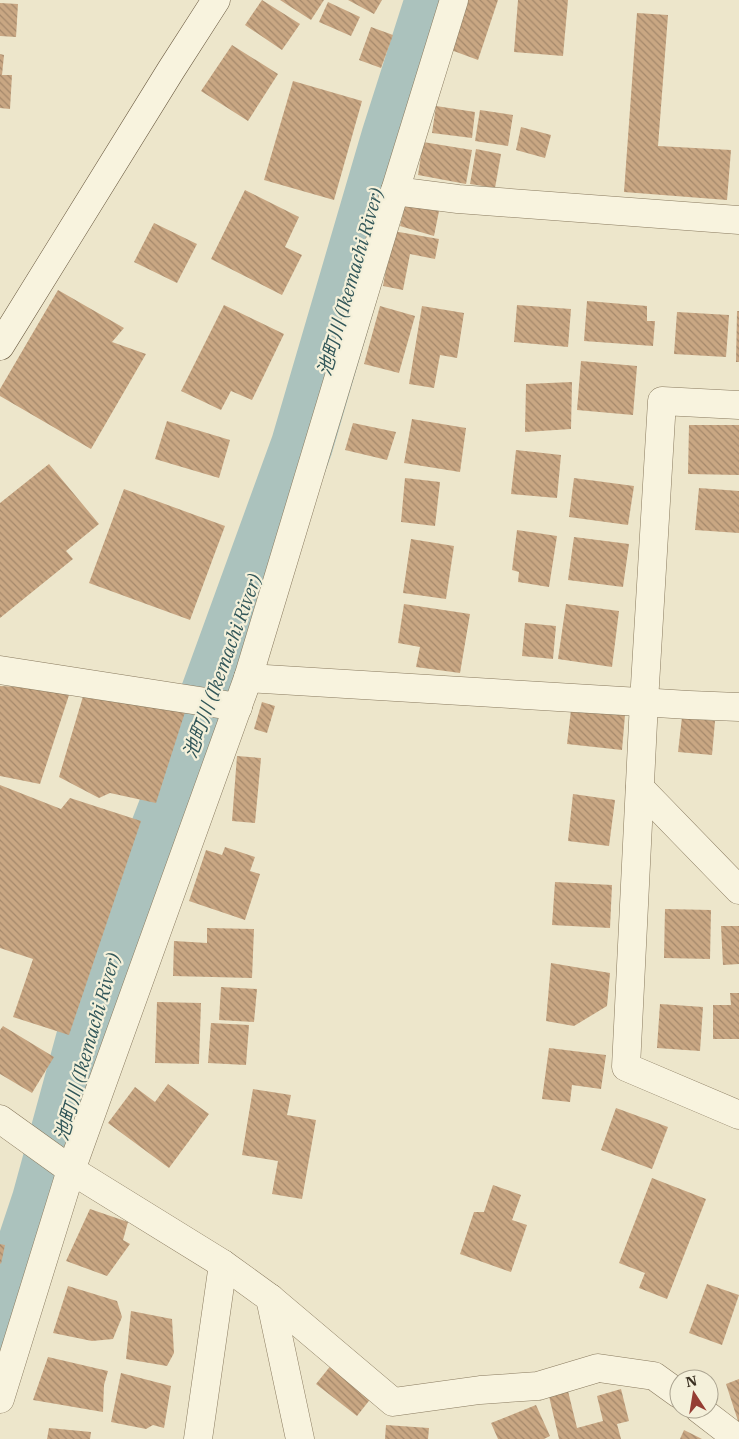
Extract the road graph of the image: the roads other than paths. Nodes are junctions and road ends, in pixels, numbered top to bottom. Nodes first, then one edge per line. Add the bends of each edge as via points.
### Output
1 (216, 0) edge
2 (454, 0) edge
3 (395, 191) junction
4 (739, 220) edge
5 (0, 346) edge
6 (739, 404) edge
7 (0, 670) edge
8 (248, 678) junction
9 (644, 702) junction
10 (238, 707) junction
11 (739, 707) edge
12 (640, 788) junction
13 (739, 890) edge
14 (739, 1115) edge
15 (0, 1119) edge
16 (71, 1170) junction
17 (223, 1264) junction
18 (270, 1298) junction
19 (669, 1387) edge
20 (0, 1399) edge
21 (712, 1419) edge
22 (198, 1439) edge
23 (300, 1439) edge
24 (738, 1439) edge

1 - 5 street
2 - 3 street
3 - 4 street via 458,199
3 - 8 street
6 - 9 street via 662,401
7 - 10 street
8 - 9 street
8 - 10 street
9 - 11 street
9 - 12 street
10 - 16 street
12 - 13 street
12 - 14 street via 626,1067
15 - 16 street
16 - 17 street
16 - 20 street
17 - 18 street
17 - 22 street
18 - 19 street via 393,1402 538,1386 598,1368 654,1376
18 - 23 street
21 - 24 street

